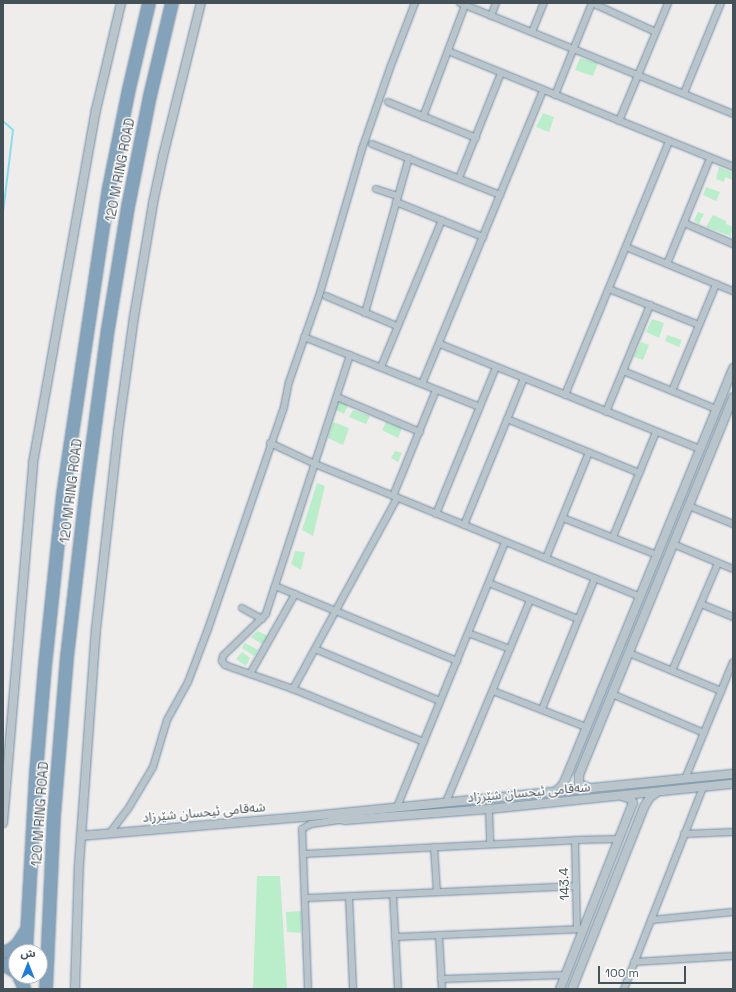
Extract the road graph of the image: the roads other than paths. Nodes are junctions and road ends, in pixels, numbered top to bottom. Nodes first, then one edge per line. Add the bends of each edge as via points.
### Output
1 (121, 3) edge
2 (149, 3) edge
3 (172, 3) edge
4 (201, 3) edge
5 (415, 3) edge
6 (496, 3) edge
7 (544, 3) edge
8 (592, 3) edge
9 (668, 3) edge
10 (721, 3) edge
11 (462, 4) edge
12 (491, 16) junction
13 (532, 32) junction
14 (656, 32) junction
15 (573, 49) junction
16 (448, 52) junction
17 (501, 73) junction
18 (638, 76) junction
19 (543, 90) junction
20 (684, 93) junction
21 (555, 95) junction
22 (388, 102) dead end
23 (733, 114) edge
24 (423, 117) junction
25 (619, 121) junction
26 (476, 138) junction
27 (669, 141) junction
28 (372, 144) dead end
29 (409, 158) junction
30 (710, 158) junction
31 (733, 167) edge
32 (458, 178) junction
33 (376, 189) dead end
34 (500, 195) junction
35 (397, 199) junction
36 (442, 220) junction
37 (684, 223) junction
38 (483, 237) junction
39 (733, 242) edge
40 (626, 247) junction
41 (667, 264) junction
42 (716, 284) junction
43 (609, 288) junction
44 (733, 292) edge
45 (326, 296) dead end
46 (650, 306) junction
47 (365, 313) junction
48 (699, 325) junction
49 (397, 326) junction
50 (304, 337) junction
51 (440, 344) junction
52 (350, 355) junction
53 (381, 367) junction
54 (496, 367) junction
55 (624, 371) junction
56 (732, 372) edge
57 (524, 378) junction
58 (422, 384) junction
59 (436, 390) junction
60 (672, 391) junction
61 (565, 395) junction
62 (337, 397) junction
63 (733, 397) edge
64 (480, 407) junction
65 (716, 409) junction
66 (606, 412) junction
67 (507, 419) junction
68 (420, 432) junction
69 (656, 432) junction
70 (270, 443) junction
71 (700, 449) junction
72 (589, 452) junction
73 (315, 464) junction
74 (639, 473) junction
75 (395, 497) junction
76 (689, 506) junction
77 (436, 514) junction
78 (563, 518) junction
79 (733, 524) edge
80 (464, 525) junction
81 (613, 537) junction
82 (506, 542) junction
83 (673, 544) junction
84 (657, 555) junction
85 (546, 558) junction
86 (718, 563) junction
87 (733, 569) edge
88 (595, 578) junction
89 (647, 579) junction
90 (489, 583) junction
91 (657, 584) junction
92 (275, 586) junction
93 (295, 594) junction
94 (639, 596) junction
95 (530, 600) junction
96 (701, 604) junction
97 (242, 608) dead end
98 (335, 611) junction
99 (733, 617) edge
100 (262, 619) junction
101 (578, 619) junction
102 (468, 633) junction
103 (315, 649) junction
104 (510, 649) junction
105 (629, 653) junction
106 (457, 660) junction
107 (733, 662) edge
108 (672, 670) junction
109 (250, 674) junction
110 (293, 689) junction
111 (493, 691) junction
112 (721, 691) junction
113 (612, 694) junction
114 (440, 701) junction
115 (542, 709) junction
116 (586, 727) junction
117 (704, 733) junction
118 (424, 742) junction
119 (568, 771) junction
120 (733, 774) edge
121 (579, 775) junction
122 (685, 778) junction
123 (733, 784) edge
124 (703, 787) junction
125 (589, 788) junction
126 (555, 792) junction
127 (657, 792) junction
128 (512, 796) junction
129 (622, 796) junction
130 (446, 802) junction
131 (633, 803) junction
132 (397, 807) junction
133 (513, 807) junction
134 (644, 807) junction
135 (489, 809) junction
136 (329, 814) junction
137 (344, 820) junction
138 (3, 823) edge
139 (733, 832) edge
140 (109, 834) junction
141 (684, 834) junction
142 (81, 836) junction
143 (619, 839) junction
144 (575, 840) junction
145 (490, 844) junction
146 (434, 847) junction
147 (303, 854) junction
148 (576, 886) junction
149 (437, 892) junction
150 (393, 894) junction
151 (349, 896) junction
152 (305, 898) junction
153 (733, 912) edge
154 (651, 920) junction
155 (581, 929) junction
156 (27, 930) junction
157 (439, 935) junction
158 (395, 937) junction
159 (26, 944) edge
160 (3, 952) edge
161 (733, 956) edge
162 (634, 962) junction
163 (566, 975) junction
164 (441, 979) junction
165 (46, 989) edge
166 (75, 989) edge
167 (308, 989) edge
168 (353, 989) edge
169 (398, 989) edge
170 (442, 989) edge
171 (560, 989) edge
172 (572, 989) edge
173 (624, 989) edge

1 - 138 street via 96,110 33,463
2 - 156 highway, 120 M RING ROAD via 109,188 62,495 45,666
3 - 165 highway, 120 M RING ROAD via 128,207 108,329 86,493 54,815
4 - 142 street via 163,156 134,317 96,629
5 - 50 street via 367,135 320,293
6 - 12 street
7 - 13 street
8 - 14 street
8 - 15 street
9 - 14 street
10 - 20 street
11 - 12 street
11 - 16 street
12 - 13 street
13 - 15 street
14 - 18 street
15 - 18 street
15 - 21 street
16 - 17 street
16 - 24 street
17 - 19 street
17 - 26 street
18 - 20 street
18 - 25 street
19 - 21 street
19 - 34 street
20 - 23 street
21 - 25 street
22 - 24 street
24 - 26 street
25 - 27 street
26 - 32 street
27 - 30 street
27 - 40 street
28 - 29 street
29 - 32 street
29 - 35 street
30 - 31 street
30 - 37 street
32 - 34 street
33 - 35 street
34 - 38 street
35 - 36 street
35 - 47 street
36 - 38 street
36 - 49 street
37 - 39 street
37 - 41 street
38 - 51 street
40 - 41 street
40 - 43 street
41 - 42 street
42 - 44 street
42 - 48 street
43 - 46 street
43 - 61 street
45 - 47 street
46 - 48 street
46 - 55 street
47 - 49 street
48 - 60 street
49 - 53 street
50 - 52 street
50 - 70 street via 289,382 284,407
51 - 54 street
51 - 58 street
52 - 53 street
52 - 62 street
53 - 58 street
54 - 57 street
54 - 64 street
55 - 60 street
55 - 66 street
56 - 65 street
57 - 61 street
57 - 67 street
58 - 59 street
59 - 64 street
59 - 68 street
60 - 65 street
61 - 66 street
62 - 68 street
62 - 73 street
63 - 76 street
64 - 77 street
65 - 71 street
66 - 69 street
67 - 72 street
67 - 80 street
68 - 75 street
69 - 71 street
69 - 74 street
70 - 73 street
70 - 140 street via 250,508 188,682 167,720 153,767 128,809
71 - 84 street
72 - 74 street
72 - 78 street
73 - 75 street
73 - 92 street
74 - 81 street
75 - 77 street
75 - 98 street
76 - 79 street
76 - 83 street
77 - 80 street
78 - 81 street
78 - 85 street
80 - 82 street
81 - 84 street
82 - 85 street
82 - 90 street
83 - 86 street
83 - 91 street
84 - 89 street
85 - 88 street
86 - 87 street
86 - 96 street
88 - 94 street
88 - 101 street
89 - 91 street
89 - 94 street
90 - 95 street
90 - 102 street
91 - 105 street
92 - 93 street
92 - 100 street
93 - 98 street
93 - 109 street
94 - 116 street
95 - 101 street
95 - 104 street
96 - 99 street
96 - 108 street
97 - 100 street
98 - 103 street
98 - 106 street
100 - 109 street via 223,656 222,661 225,664
101 - 115 street
102 - 104 street
102 - 106 street
103 - 110 street
103 - 114 street
104 - 111 street
105 - 108 street
105 - 113 street
106 - 114 street
107 - 112 street
108 - 112 street
109 - 110 street
110 - 118 street
111 - 115 street
111 - 130 street
112 - 117 street
113 - 117 street
113 - 121 street
114 - 118 street
115 - 116 street
116 - 119 street
117 - 122 street
118 - 132 street
119 - 121 street via 573,777
119 - 126 street via 562,786
120 - 122 street, شەقامی ئیحسان شێرزاد
121 - 125 street via 579,785
122 - 125 street, شەقامی ئیحسان شێرزاد
123 - 124 street, شەقامی ئیحسان شێرزاد
124 - 127 street, شەقامی ئیحسان شێرزاد
124 - 141 street
125 - 126 street, شەقامی ئیحسان شێرزاد
126 - 128 street, شەقامی ئیحسان شێرزاد
127 - 129 street, شەقامی ئیحسان شێرزاد
127 - 134 street via 650,797
128 - 130 street, شەقامی ئیحسان شێرزاد
128 - 133 street
129 - 131 street via 631,799
129 - 133 street, شەقامی ئیحسان شێرزاد
130 - 132 street, شەقامی ئیحسان شێرزاد
131 - 134 street via 641,802
131 - 143 street
132 - 136 street, شەقامی ئیحسان شێرزاد
133 - 135 street, شەقامی ئیحسان شێرزاد
134 - 172 street
135 - 137 street, شەقامی ئیحسان شێرزاد
135 - 145 street
136 - 137 street, شەقامی ئیحسان شێرزاد
136 - 140 street, شەقامی ئیحسان شێرزاد
137 - 147 street via 306,825 302,828
139 - 141 street
140 - 142 street, شەقامی ئیحسان شێرزاد
141 - 154 street
142 - 166 street
143 - 144 street
143 - 155 street
144 - 145 street
144 - 148 street, 143.4
145 - 146 street
146 - 147 street
146 - 149 street
147 - 152 street
148 - 149 street
148 - 155 street, 143.4
149 - 150 street
150 - 151 street
150 - 158 street
151 - 152 street
151 - 168 street
152 - 167 street
153 - 154 street
154 - 162 street
155 - 157 street
155 - 163 street
156 - 159 highway, 120 M RING ROAD
156 - 160 highway via 17,945
157 - 158 street
157 - 164 street
158 - 169 street
161 - 162 street
162 - 173 street
163 - 164 street
163 - 171 street
164 - 170 street

